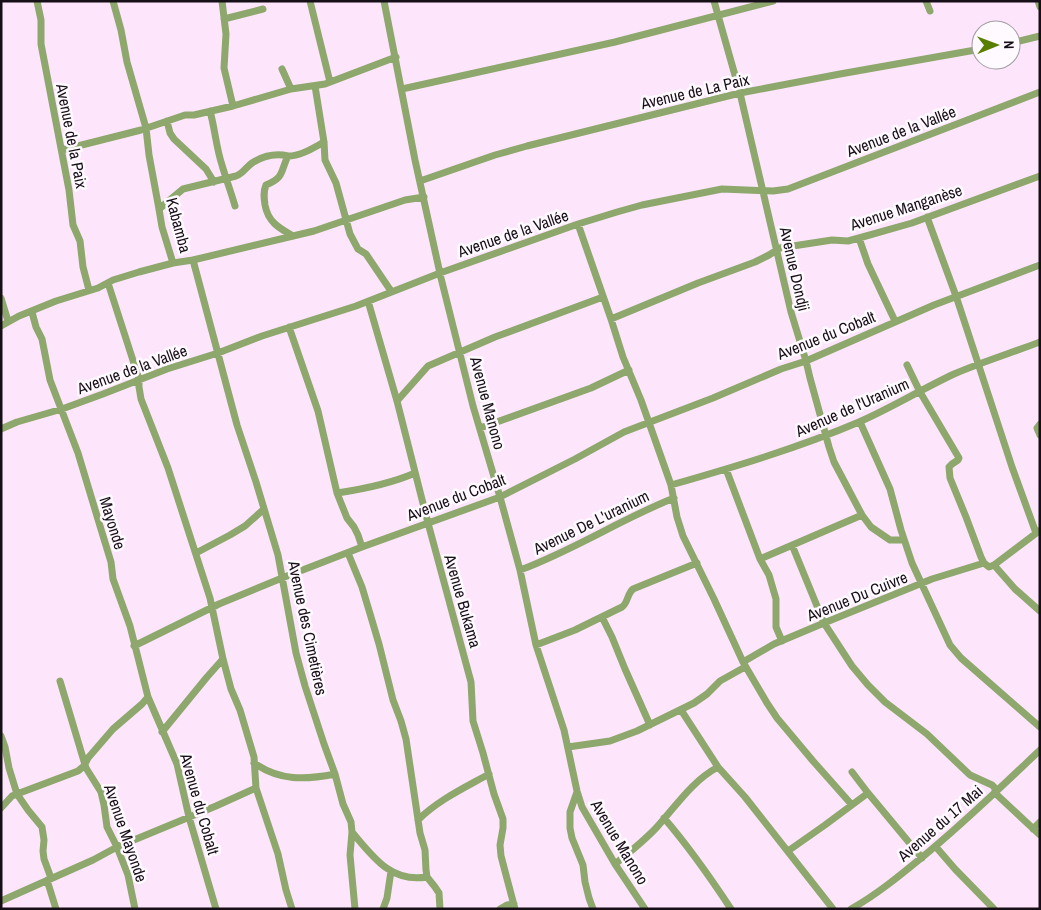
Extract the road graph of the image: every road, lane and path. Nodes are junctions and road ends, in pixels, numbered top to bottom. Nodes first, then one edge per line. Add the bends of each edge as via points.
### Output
1 (37, 1) edge
2 (113, 1) edge
3 (222, 1) edge
4 (310, 1) edge
5 (384, 1) edge
6 (714, 1) edge
7 (774, 1) edge
8 (926, 1) edge
9 (1038, 1) edge
10 (1040, 7) edge
11 (263, 9) dead end
12 (930, 11) dead end
13 (718, 15) junction
14 (224, 19) junction
15 (1040, 36) edge
16 (1021, 41) edge
17 (971, 51) edge
18 (396, 57) junction
19 (282, 69) dead end
20 (330, 82) junction
21 (315, 86) junction
22 (290, 89) junction
23 (402, 89) junction
24 (1040, 92) edge
25 (740, 93) junction
26 (233, 106) junction
27 (210, 111) junction
28 (167, 121) junction
29 (146, 128) junction
30 (324, 142) junction
31 (62, 150) junction
32 (288, 156) junction
33 (1040, 176) edge
34 (227, 178) junction
35 (420, 181) junction
36 (214, 182) junction
37 (763, 191) junction
38 (424, 198) junction
39 (235, 206) dead end
40 (159, 209) junction
41 (927, 217) junction
42 (346, 220) junction
43 (578, 224) junction
44 (293, 236) junction
45 (859, 238) junction
46 (777, 250) junction
47 (193, 260) junction
48 (174, 263) junction
49 (1040, 265) edge
50 (440, 273) junction
51 (108, 283) junction
52 (89, 290) junction
53 (391, 291) junction
54 (956, 296) junction
55 (603, 297) junction
56 (1, 298) edge
57 (368, 301) junction
58 (32, 312) junction
59 (611, 319) junction
60 (895, 321) junction
61 (5, 323) edge
62 (289, 328) junction
63 (1040, 342) edge
64 (460, 353) junction
65 (218, 354) junction
66 (806, 361) junction
67 (978, 364) junction
68 (907, 365) dead end
69 (629, 370) junction
70 (139, 379) junction
71 (920, 392) junction
72 (397, 400) junction
73 (62, 409) junction
74 (860, 422) junction
75 (649, 423) junction
76 (1040, 424) edge
77 (480, 428) junction
78 (1, 429) edge
79 (825, 435) junction
80 (1040, 435) edge
81 (726, 469) junction
82 (415, 473) junction
83 (671, 485) junction
84 (337, 492) junction
85 (500, 497) junction
86 (674, 498) junction
87 (264, 509) junction
88 (862, 515) junction
89 (428, 523) junction
90 (1038, 532) edge
91 (904, 540) junction
92 (792, 545) junction
93 (362, 547) junction
94 (196, 553) junction
95 (348, 553) junction
96 (760, 559) junction
97 (697, 563) junction
98 (984, 563) junction
99 (994, 566) junction
100 (520, 570) junction
101 (282, 578) junction
102 (922, 584) junction
103 (212, 608) junction
104 (1040, 611) edge
105 (602, 617) junction
106 (824, 623) junction
107 (782, 641) junction
108 (536, 645) junction
109 (134, 646) junction
110 (222, 659) junction
111 (744, 664) junction
112 (60, 681) dead end
113 (148, 696) junction
114 (681, 710) junction
115 (650, 725) junction
116 (1040, 727) edge
117 (162, 732) junction
118 (1, 736) edge
119 (568, 747) junction
120 (1040, 750) edge
121 (4, 754) edge
122 (84, 763) junction
123 (254, 763) junction
124 (718, 767) junction
125 (852, 772) dead end
126 (335, 774) junction
127 (489, 774) junction
128 (256, 788) junction
129 (577, 791) junction
130 (868, 793) junction
131 (996, 793) junction
132 (17, 794) junction
133 (852, 805) junction
134 (1, 808) edge
135 (189, 817) junction
136 (664, 818) junction
137 (418, 820) junction
138 (1040, 822) edge
139 (1033, 829) junction
140 (352, 832) junction
141 (1040, 835) edge
142 (117, 847) junction
143 (936, 847) junction
144 (788, 850) junction
145 (922, 858) junction
146 (615, 864) junction
147 (391, 871) junction
148 (427, 877) junction
149 (49, 879) junction
150 (1, 901) edge
151 (514, 906) edge
152 (56, 909) edge
153 (135, 909) edge
154 (216, 909) edge
155 (292, 909) edge
156 (355, 909) edge
157 (383, 909) edge
158 (440, 909) edge
159 (500, 909) edge
160 (592, 909) edge
161 (645, 909) edge
162 (731, 909) edge
163 (833, 909) edge
164 (851, 909) edge
165 (994, 909) edge

1 - 31 street, Avenue de la Paix via 41,44
2 - 29 street, Kabamba
3 - 14 street
4 - 20 street
5 - 18 street, Avenue Manono
6 - 13 street, Avenue Dondji
7 - 13 street
8 - 12 street
9 - 10 street
11 - 14 street
13 - 23 street via 615,42
13 - 25 street, Avenue Dondji
14 - 26 street via 224,68
15 - 16 street
17 - 25 street, Avenue de La Paix
18 - 20 street
18 - 23 street, Avenue Manono
19 - 22 street
20 - 21 street
21 - 22 street
21 - 30 street
22 - 26 street
23 - 35 street, Avenue Manono
24 - 37 street, Avenue de la Vallée via 795,187
25 - 35 street, Avenue de La Paix via 519,148
25 - 37 street, Avenue Dondji
26 - 27 street
27 - 28 street
27 - 34 street
28 - 29 street
28 - 36 street via 174,139
29 - 31 street
29 - 40 street, Kabamba
30 - 32 street via 295,156
30 - 42 street via 325,160 336,183
31 - 52 street, Avenue de la Paix via 73,226 80,241 82,267
32 - 34 street via 265,157 252,163 241,174
32 - 44 street via 279,178 266,185 264,197 267,216
33 - 41 street, Avenue Manganèse
34 - 36 street
34 - 39 street
35 - 38 street, Avenue Manono
36 - 40 street via 183,189
37 - 43 street, Avenue de la Vallée via 710,191 642,205
37 - 46 street, Avenue Dondji
38 - 42 street, Kabamba via 405,200
38 - 50 street, Avenue Manono
40 - 48 street, Kabamba via 164,238
41 - 45 street, Avenue Manganèse
41 - 54 street
42 - 44 street, Kabamba
42 - 53 street via 354,245 366,254
43 - 50 street, Avenue de la Vallée
43 - 55 street
44 - 47 street, Kabamba
45 - 46 street, Avenue Manganèse
45 - 60 street
46 - 59 street, Avenue Manganèse via 755,262
46 - 66 street, Avenue Dondji
47 - 48 street, Kabamba
47 - 65 street, Avenue des Cimetières
48 - 51 street
49 - 54 street, Avenue du Cobalt
50 - 53 street, Avenue de la Vallée
50 - 64 street, Avenue Manono
51 - 52 street
51 - 70 street
52 - 58 street
53 - 57 street, Avenue de la Vallée
54 - 60 street, Avenue du Cobalt
54 - 67 street
55 - 59 street
55 - 64 street via 494,337
56 - 61 street
57 - 62 street, Avenue de la Vallée
57 - 72 street, Avenue Bukama
58 - 61 street
58 - 73 street, Mayonde via 42,339 50,380
59 - 69 street
60 - 66 street, Avenue du Cobalt
62 - 65 street, Avenue de la Vallée
62 - 84 street via 318,411
63 - 67 street, Avenue de l'Uranium
64 - 72 street via 428,366
64 - 77 street, Avenue Manono
65 - 70 street, Avenue de la Vallée
65 - 87 street, Avenue des Cimetières
66 - 75 street, Avenue du Cobalt via 781,368
66 - 79 street, Avenue Dondji
67 - 71 street, Avenue de l'Uranium
67 - 90 street via 1012,467
68 - 71 street
69 - 75 street
69 - 77 street via 591,388
70 - 73 street, Avenue de la Vallée
70 - 94 street via 141,399
71 - 74 street, Avenue de l'Uranium
71 - 98 street via 959,458 950,467 950,478
72 - 82 street, Avenue Bukama
73 - 78 street, Avenue de la Vallée
73 - 109 street, Mayonde via 78,453
74 - 79 street, Avenue de l'Uranium
74 - 91 street via 890,489
75 - 83 street
75 - 85 street, Avenue du Cobalt via 624,432
76 - 80 street via 1037,428
77 - 85 street, Avenue Manono
79 - 81 street, Avenue de l'Uranium
79 - 88 street, Avenue Dondji via 834,462
81 - 83 street, Avenue de l'Uranium
81 - 96 street
82 - 84 street via 384,485
82 - 89 street, Avenue Bukama
83 - 86 street
84 - 93 street
85 - 89 street, Avenue du Cobalt
85 - 100 street, Avenue Manono
86 - 97 street via 681,530
86 - 100 street, Avenue De L'uranium
87 - 94 street via 237,530
87 - 101 street, Avenue des Cimetières
88 - 91 street, Avenue Dondji via 871,527 890,540
88 - 92 street
89 - 93 street, Avenue du Cobalt
89 - 127 street, Avenue Bukama via 471,682 473,721
90 - 99 street
91 - 102 street
92 - 96 street
92 - 106 street
93 - 95 street, Avenue du Cobalt
94 - 103 street
95 - 101 street, Avenue du Cobalt
95 - 137 street via 362,588 406,739
96 - 107 street via 776,599 776,627
97 - 105 street via 633,589 624,606
97 - 111 street
98 - 99 street
98 - 102 street, Avenue Du Cuivre
99 - 104 street
100 - 108 street, Avenue Manono
101 - 103 street, Avenue du Cobalt
101 - 126 street, Avenue des Cimetières via 304,686
102 - 106 street, Avenue Du Cuivre
102 - 116 street via 957,655
103 - 109 street, Avenue du Cobalt
103 - 110 street
105 - 108 street
105 - 115 street
106 - 107 street, Avenue Du Cuivre
106 - 131 street via 852,666 876,693 927,734 970,775 992,784
107 - 111 street, Avenue Du Cuivre
108 - 119 street, Avenue Manono
109 - 113 street, Avenue du Cobalt
110 - 117 street
110 - 123 street
111 - 114 street, Avenue Du Cuivre
111 - 133 street via 777,718
112 - 122 street, Avenue Mayonde
113 - 117 street, Avenue du Cobalt
113 - 122 street via 113,729
114 - 115 street, Avenue Du Cuivre
114 - 124 street
115 - 119 street, Avenue Du Cuivre via 616,740
117 - 135 street, Avenue du Cobalt via 177,764
118 - 121 street
119 - 129 street, Avenue Manono
120 - 131 street, Avenue du 17 Mai
121 - 132 street
122 - 132 street via 74,773
122 - 142 street, Avenue Mayonde via 101,792 107,827
123 - 126 street via 284,777
123 - 128 street
124 - 136 street via 689,789
124 - 144 street
125 - 130 street
126 - 140 street, Avenue des Cimetières
127 - 137 street via 427,810
127 - 151 street, Avenue Bukama via 503,819 501,856
128 - 135 street
128 - 155 street
129 - 146 street, Avenue Manono via 582,807
129 - 160 street via 570,812 570,828 583,865
130 - 133 street
130 - 145 street
131 - 139 street
131 - 143 street, Avenue du 17 Mai
132 - 134 street
132 - 149 street via 42,827
133 - 144 street
135 - 142 street
135 - 154 street, Avenue du Cobalt
136 - 146 street via 647,838
136 - 162 street via 696,857
137 - 148 street
138 - 139 street
139 - 141 street
140 - 147 street via 378,862
140 - 156 street, Avenue des Cimetières via 350,855
142 - 149 street
142 - 153 street, Avenue Mayonde
143 - 145 street, Avenue du 17 Mai
143 - 165 street
144 - 163 street
145 - 164 street, Avenue du 17 Mai
146 - 161 street, Avenue Manono
147 - 148 street via 401,876
147 - 157 street
148 - 158 street via 438,893
149 - 150 street
149 - 152 street
151 - 159 street

